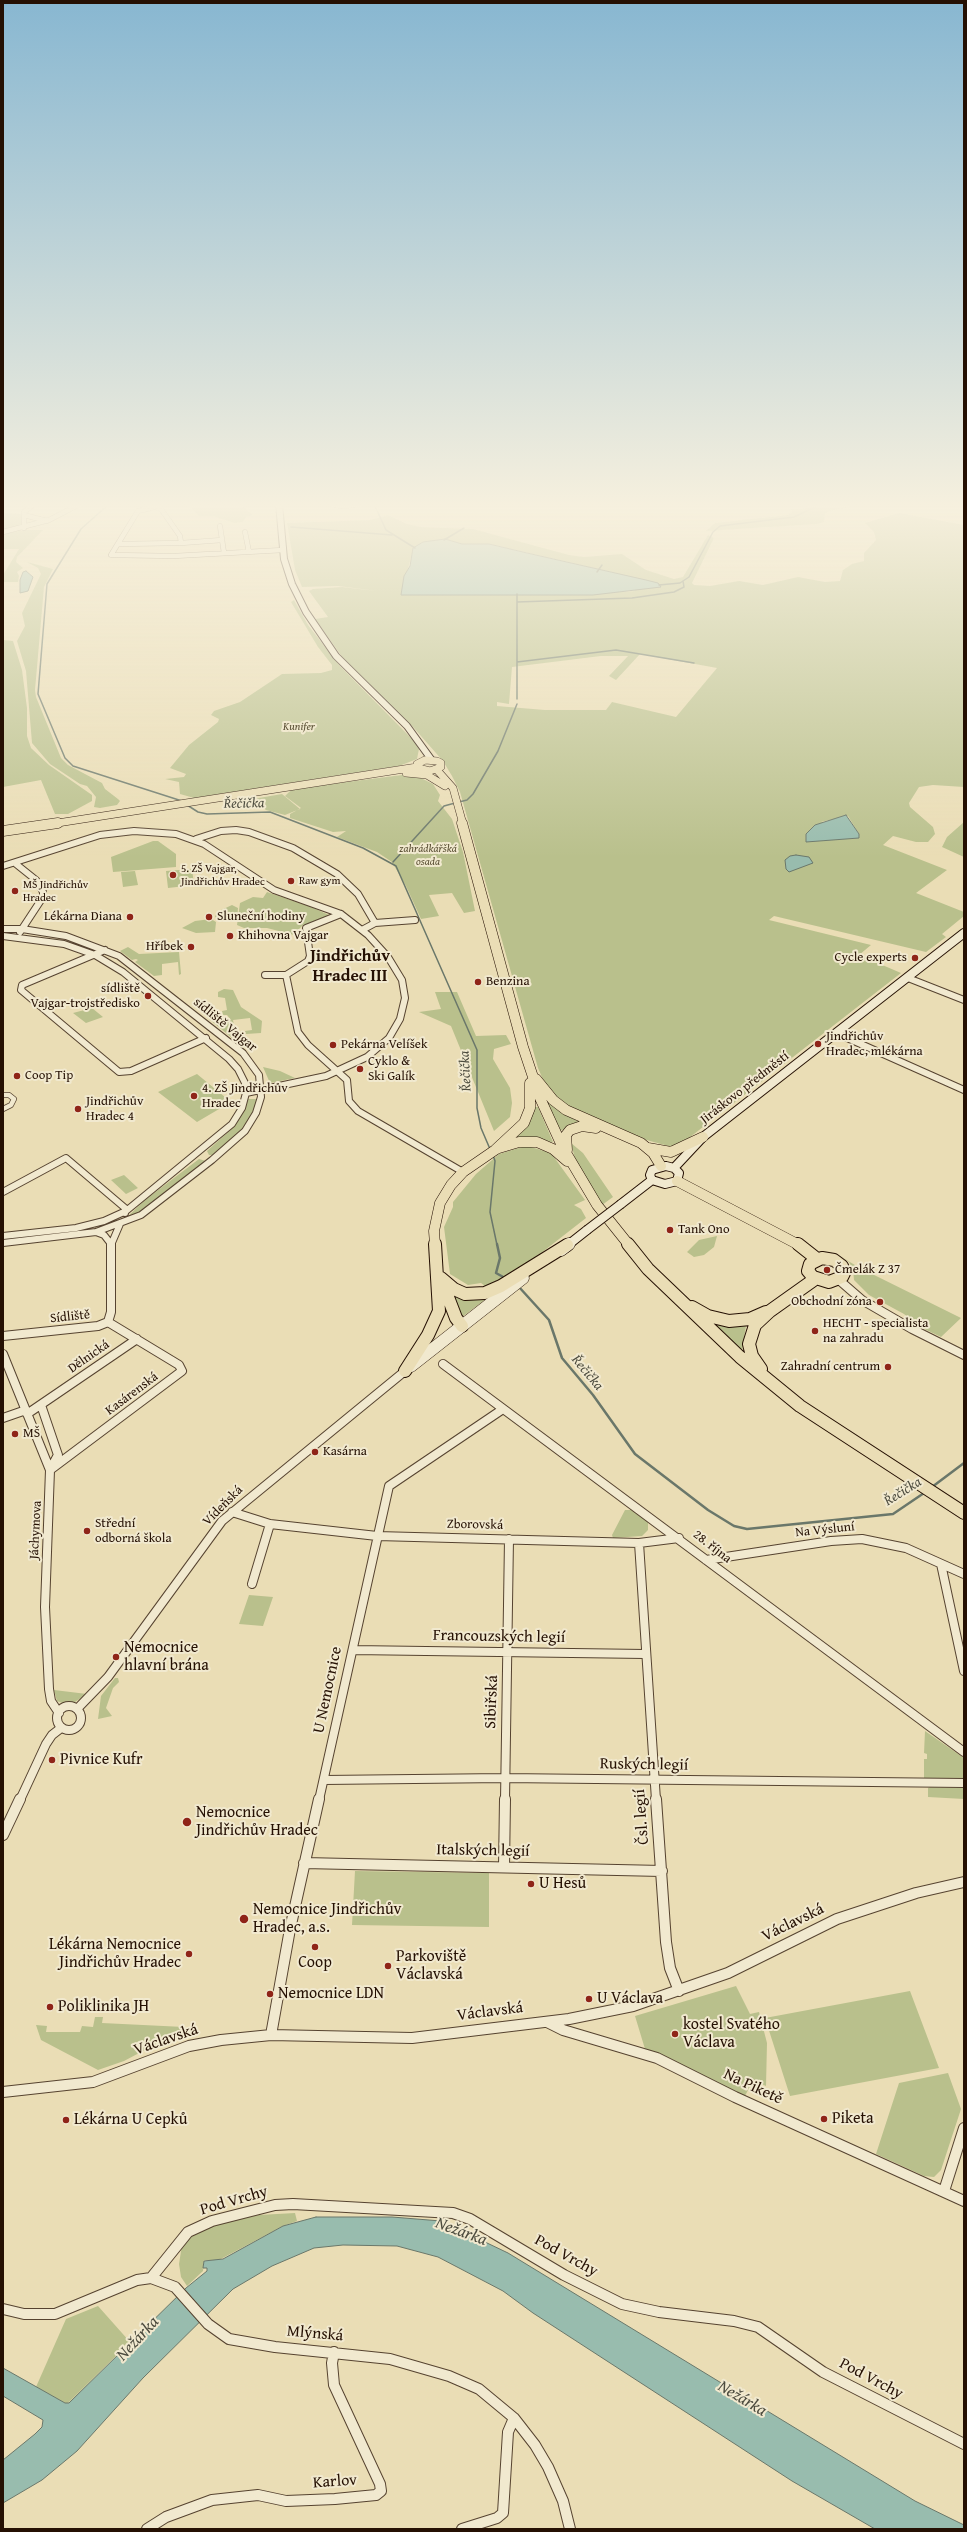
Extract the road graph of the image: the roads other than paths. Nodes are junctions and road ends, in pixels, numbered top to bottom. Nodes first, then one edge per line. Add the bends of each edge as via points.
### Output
1 (314, 622) edge
2 (431, 759) junction
3 (417, 767) junction
4 (437, 770) junction
5 (353, 777) junction
6 (457, 801) junction
7 (3, 831) edge
8 (196, 839) junction
9 (16, 864) junction
10 (3, 866) edge
11 (341, 914) junction
12 (415, 920) dead end
13 (376, 923) junction
14 (3, 928) edge
15 (22, 929) junction
16 (362, 930) junction
17 (964, 933) edge
18 (3, 936) edge
19 (16, 937) junction
20 (106, 950) junction
21 (95, 956) junction
22 (265, 975) dead end
23 (286, 975) junction
24 (908, 978) junction
25 (964, 1000) edge
26 (836, 1033) junction
27 (206, 1038) junction
28 (531, 1070) junction
29 (338, 1071) junction
30 (261, 1090) junction
31 (964, 1090) edge
32 (246, 1093) junction
33 (3, 1095) edge
34 (3, 1109) edge
35 (605, 1129) junction
36 (703, 1137) junction
37 (648, 1148) junction
38 (495, 1150) junction
39 (199, 1154) junction
40 (568, 1157) junction
41 (212, 1160) junction
42 (661, 1166) junction
43 (574, 1168) junction
44 (674, 1168) junction
45 (463, 1172) junction
46 (652, 1180) junction
47 (677, 1181) junction
48 (3, 1192) edge
49 (126, 1211) junction
50 (119, 1225) junction
51 (96, 1232) junction
52 (3, 1236) edge
53 (3, 1243) edge
54 (111, 1244) junction
55 (567, 1245) junction
56 (817, 1259) junction
57 (439, 1274) junction
58 (815, 1279) junction
59 (839, 1280) junction
60 (671, 1293) junction
61 (770, 1310) junction
62 (439, 1311) junction
63 (108, 1322) junction
64 (462, 1326) junction
65 (3, 1336) edge
66 (137, 1339) junction
67 (3, 1354) edge
68 (964, 1354) edge
69 (443, 1364) dead end
70 (404, 1371) junction
71 (778, 1388) junction
72 (41, 1405) junction
73 (502, 1409) junction
74 (26, 1412) junction
75 (3, 1418) edge
76 (50, 1470) junction
77 (232, 1512) junction
78 (964, 1513) edge
79 (270, 1524) junction
80 (377, 1536) junction
81 (509, 1538) junction
82 (679, 1538) junction
83 (639, 1543) junction
84 (706, 1560) junction
85 (941, 1564) junction
86 (964, 1574) edge
87 (252, 1584) dead end
88 (353, 1650) junction
89 (508, 1652) junction
90 (645, 1654) junction
91 (964, 1670) edge
92 (77, 1709) junction
93 (59, 1712) junction
94 (61, 1728) junction
95 (964, 1752) edge
96 (504, 1778) junction
97 (324, 1780) junction
98 (655, 1780) junction
99 (964, 1783) edge
100 (3, 1834) edge
101 (304, 1863) junction
102 (504, 1867) junction
103 (662, 1871) junction
104 (964, 1882) edge
105 (678, 1991) junction
106 (546, 2022) junction
107 (271, 2035) junction
108 (3, 2092) edge
109 (964, 2128) edge
110 (944, 2191) junction
111 (964, 2201) edge
112 (151, 2278) junction
113 (3, 2309) edge
114 (334, 2352) junction
115 (514, 2418) junction
116 (964, 2444) edge
117 (147, 2529) edge
118 (462, 2529) edge
119 (570, 2529) edge

1 - 2 main road via 325,641 348,669 406,726
2 - 3 main road via 420,761
2 - 4 main road via 441,764
3 - 4 main road
3 - 5 main road
4 - 6 main road via 450,783
5 - 6 main road via 422,774 440,781 450,797
5 - 7 main road
6 - 28 main road
8 - 9 street via 160,832 110,833 78,841
8 - 11 street via 274,890
8 - 13 street via 221,831 236,830 293,848 337,874 358,894
9 - 10 street
9 - 15 street via 36,880 43,892 43,897
11 - 16 street
11 - 23 street via 306,928 310,956 308,961
12 - 13 street
13 - 16 street
14 - 15 street, sídliště Vajgar
15 - 19 street
15 - 20 street, sídliště Vajgar via 66,936
16 - 29 street via 388,957 402,980 405,998 400,1019 388,1038 367,1056
17 - 24 main road, Jiráskovo předměstí
18 - 19 street, sídliště Vajgar
19 - 21 street, sídliště Vajgar via 64,944
20 - 21 street
20 - 30 street, sídliště Vajgar via 125,961 243,1053 259,1075
21 - 27 street, sídliště Vajgar via 123,972
21 - 27 street, sídliště Vajgar via 22,985 21,990 119,1072 131,1071
22 - 23 street
23 - 29 street via 296,1027 308,1045
24 - 25 street
24 - 26 main road, Jiráskovo předměstí
26 - 31 street
26 - 36 main road, Jiráskovo předměstí
27 - 32 street, sídliště Vajgar via 238,1070 245,1083
28 - 35 main road via 560,1106
28 - 38 main road via 531,1102 527,1117
28 - 40 main road via 550,1122
29 - 30 street via 311,1080
29 - 45 street via 346,1080 350,1101 358,1111
30 - 32 street
30 - 41 street, sídliště Vajgar via 256,1113 245,1131
32 - 39 street via 242,1108 232,1124
33 - 34 street via 14,1099 11,1105
35 - 37 main road
35 - 40 main road via 582,1126 570,1130 565,1139
36 - 37 main road via 671,1152
36 - 44 main road, Jiráskovo předměstí
37 - 42 main road
38 - 43 main road via 520,1142 538,1142 557,1152
38 - 45 main road
39 - 41 street
39 - 49 street
40 - 43 main road
41 - 50 street, sídliště Vajgar via 141,1215
42 - 44 main road
42 - 46 main road via 650,1172
43 - 60 main road via 626,1244
44 - 47 main road via 679,1173
45 - 57 main road via 443,1196 436,1217 434,1238
46 - 47 main road via 665,1184
46 - 55 main road, bridge
47 - 56 main road via 797,1243
48 - 49 street via 66,1158
49 - 50 street
49 - 52 street via 104,1221 76,1228
50 - 51 street, sídliště Vajgar
50 - 54 street
51 - 53 street, sídliště Vajgar
51 - 54 street via 104,1235
54 - 63 street, Sídliště via 111,1312
55 - 57 main road via 501,1286 485,1293 465,1294 454,1289
55 - 64 main road
56 - 58 main road via 808,1267
56 - 59 main road via 828,1259 842,1266 844,1273
57 - 62 main road
57 - 64 main road via 456,1318
58 - 59 main road via 829,1282
58 - 61 main road
59 - 68 street via 868,1303 912,1329
60 - 61 main road via 700,1313 722,1320 742,1320
60 - 71 main road via 740,1357
61 - 71 main road via 755,1326 748,1344 756,1363
62 - 64 main road via 447,1320
62 - 70 main road via 428,1335
63 - 65 street, Sídliště via 98,1326
63 - 66 street, Dělnická
64 - 70 main road
66 - 72 street, Dělnická
66 - 76 street, Kasárenská via 179,1366 182,1371
67 - 74 street, Jáchymova
69 - 73 street, 28. října
70 - 77 street, Vídeňská
71 - 78 main road via 852,1442
72 - 74 street, Dělnická
72 - 76 street via 58,1455
73 - 80 street, U Nemocnice via 389,1486
73 - 82 street, 28. října
74 - 75 street, Dělnická
74 - 76 street, Jáchymova
76 - 93 street, Jáchymova via 45,1607 49,1689 51,1701
77 - 79 street, Zborovská
77 - 92 street, Vídeňská via 108,1677
79 - 80 street, Zborovská
79 - 87 street
80 - 81 street, Zborovská
80 - 88 street, U Nemocnice
81 - 83 street, Zborovská
81 - 89 street, Sibiřská
82 - 83 street, Zborovská
82 - 84 street, 28. října
83 - 90 street, Čsl. legií
84 - 85 street, Na Výsluní via 831,1541 862,1539 894,1544
84 - 95 street, 28. října
85 - 86 street, Na Výsluní
85 - 91 street
88 - 89 street, Francouzských legií
88 - 97 street, U Nemocnice
89 - 90 street, Francouzských legií
89 - 96 street, Sibiřská
90 - 98 street, Čsl. legií
92 - 93 street via 70,1708
92 - 94 street via 82,1714 78,1724 72,1728
93 - 94 street via 56,1719
94 - 100 street via 46,1744
96 - 97 street, Ruských legií
96 - 98 street, Ruských legií
96 - 102 street, Sibiřská
97 - 101 street, U Nemocnice
98 - 99 street, Ruských legií
98 - 103 street, Čsl. legií
101 - 102 street, Italských legií
101 - 107 street, U Nemocnice via 281,1970
102 - 103 street, Italských legií
103 - 105 street, Čsl. legií via 666,1942 670,1968
104 - 105 street, Václavská via 916,1894 837,1920 728,1973
105 - 106 street, Václavská via 634,2006
106 - 107 street, Václavská via 412,2038
106 - 110 street, Na Piketě via 562,2030 657,2058 735,2097
107 - 108 street, Václavská via 189,2046 94,2082
109 - 110 street
110 - 111 street, Na Piketě
112 - 113 street via 137,2280 55,2314 24,2314
112 - 114 street, Mlýnská via 175,2287 208,2324 236,2342
112 - 116 street, Pod Vrchy via 188,2232 212,2221 275,2205 453,2213 470,2219 564,2275 622,2304 758,2327 823,2372
114 - 115 street, Mlýnská via 394,2360 449,2376 479,2389
114 - 117 street, Karlov via 334,2385 381,2491 376,2495 335,2499 286,2501 258,2495 212,2500 166,2517
115 - 118 street via 508,2432 503,2513 497,2518
115 - 119 street, Mlýnská via 548,2467 563,2501

